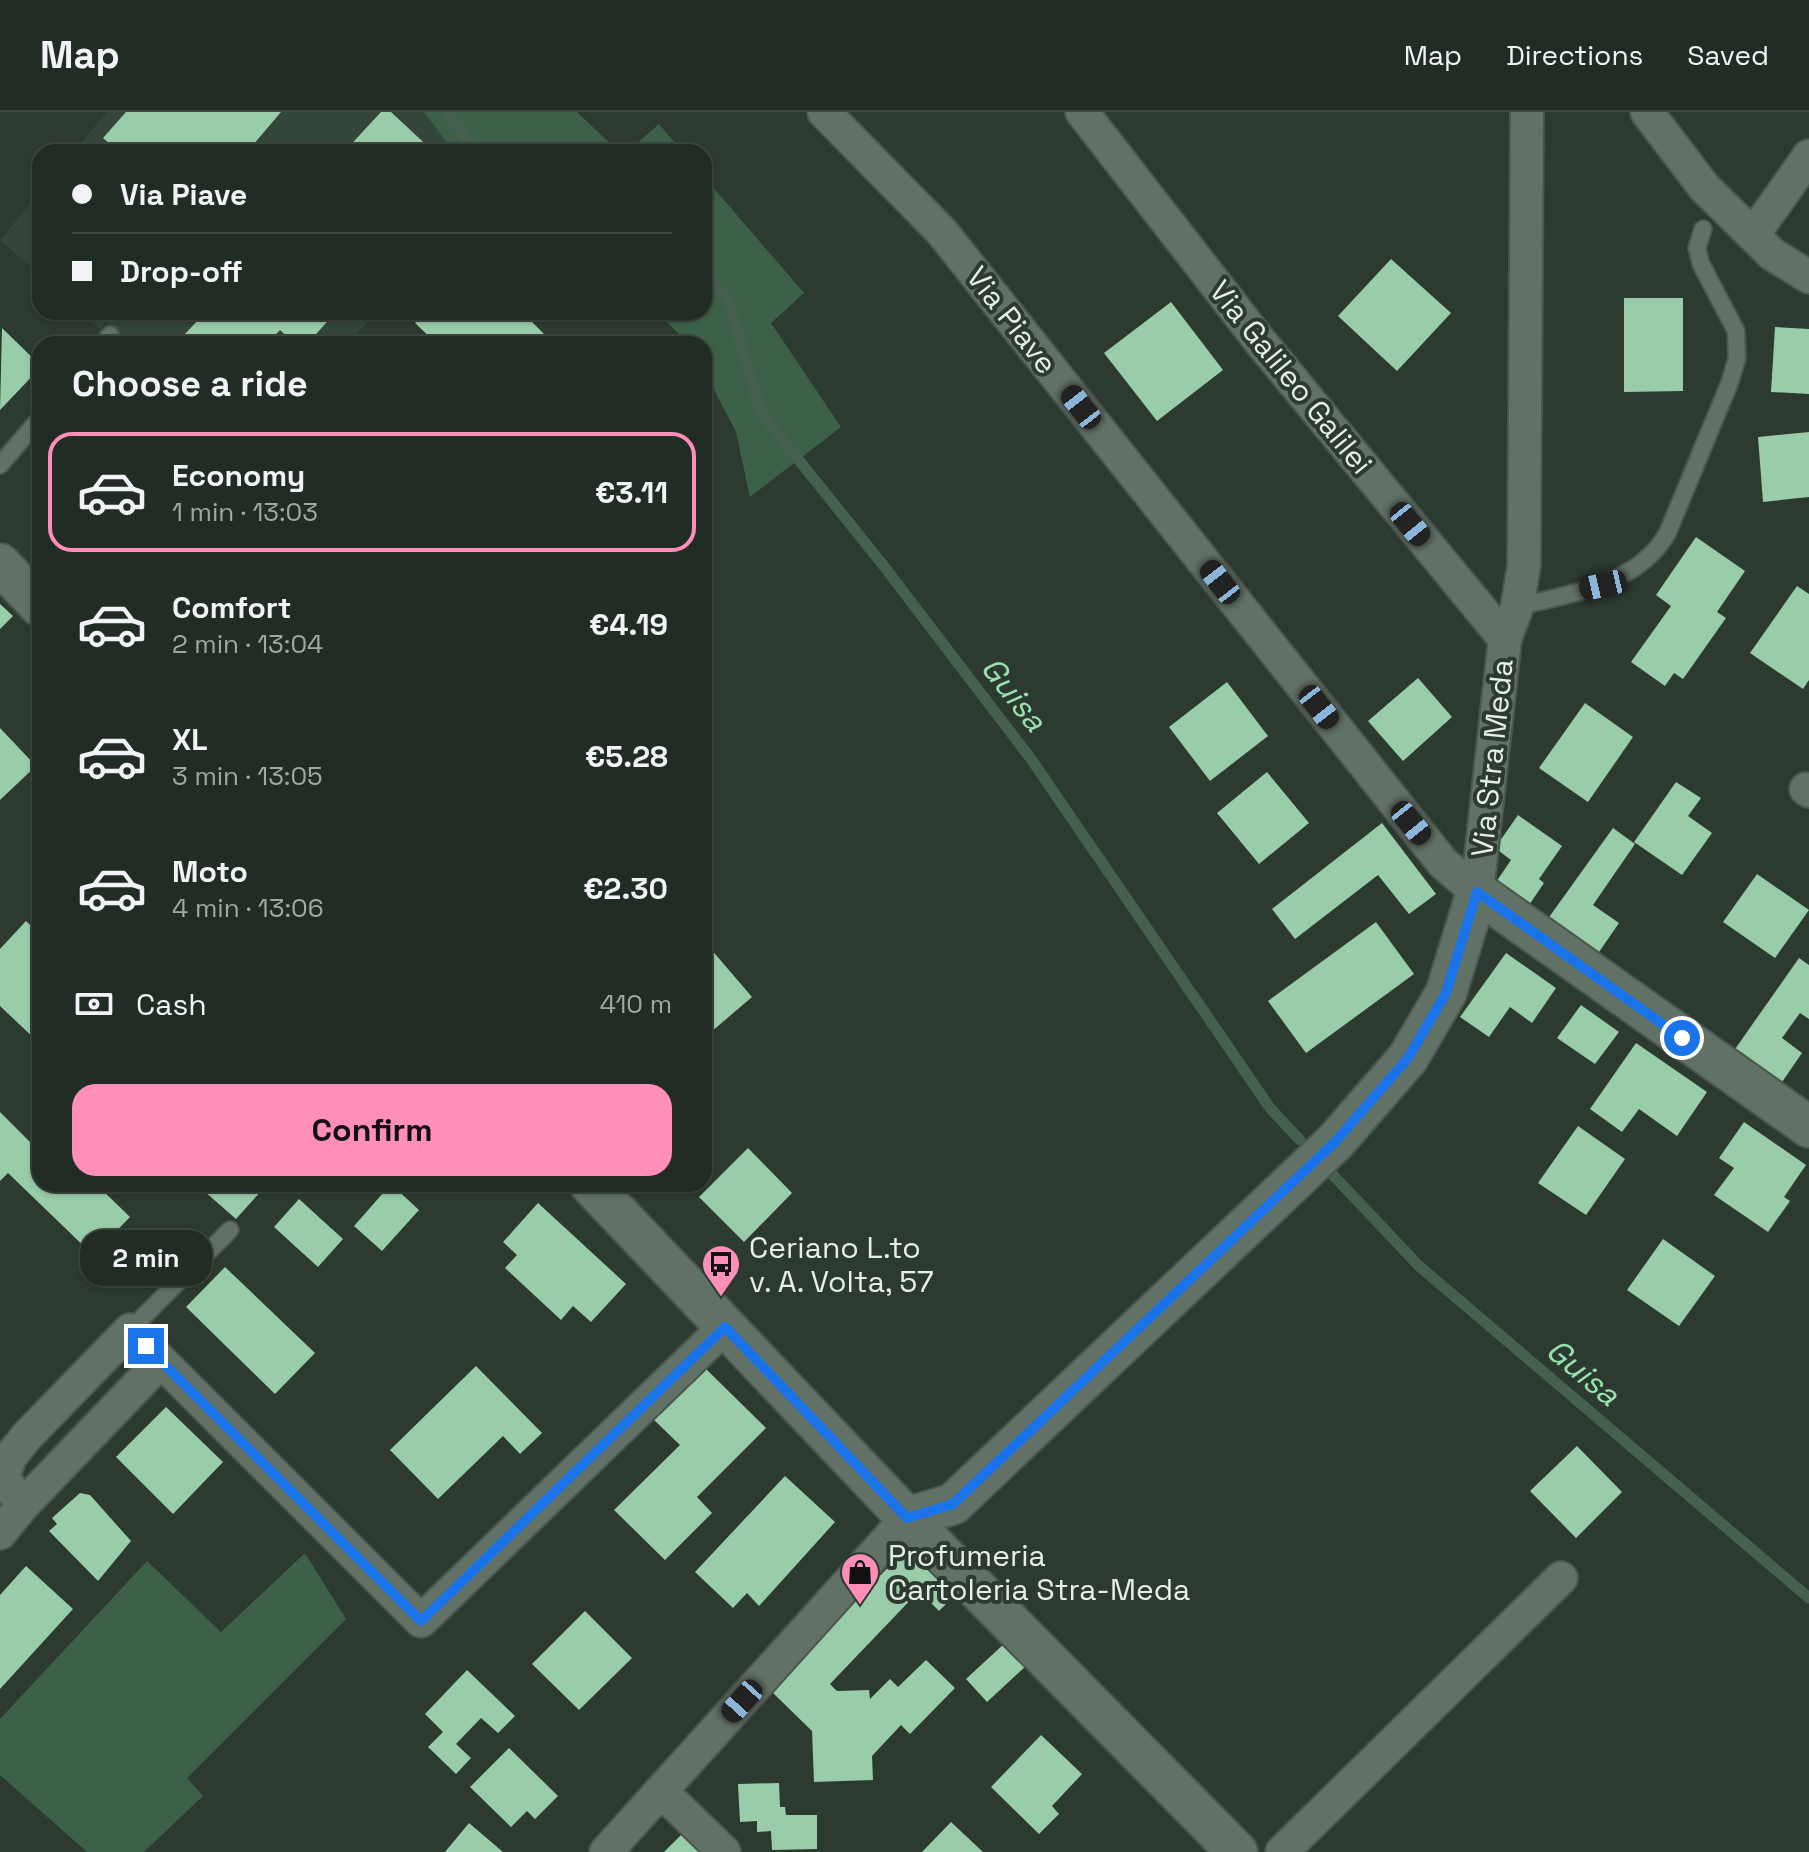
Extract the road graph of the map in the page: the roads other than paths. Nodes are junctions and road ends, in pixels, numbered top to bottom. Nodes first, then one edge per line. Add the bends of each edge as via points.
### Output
1 (824, 112) edge
2 (1082, 112) edge
3 (1527, 112) edge
4 (1647, 112) edge
5 (1809, 156) edge
6 (1703, 229) dead end
7 (1753, 235) junction
8 (1809, 277) edge
9 (32, 427) edge
10 (0, 465) edge
11 (0, 564) edge
12 (32, 598) edge
13 (1517, 607) junction
14 (1505, 639) junction
15 (1477, 892) junction
16 (1809, 1127) edge
17 (598, 1192) edge
18 (230, 1230) dead end
19 (725, 1327) junction
20 (130, 1330) junction
21 (161, 1361) junction
22 (23, 1505) junction
23 (907, 1518) junction
24 (0, 1533) edge
25 (1561, 1578) dead end
26 (661, 1791) junction
27 (606, 1852) edge
28 (724, 1852) edge
29 (1237, 1852) edge
30 (1282, 1852) edge

1 - 15 street, Via Piave via 942,232 1443,863
2 - 14 street, Via Galileo Galilei via 1259,340
3 - 13 street, Via Stra Meda via 1524,566
4 - 7 street via 1704,187
5 - 7 street
6 - 13 lane via 1699,256 1736,331 1737,358 1668,532 1658,551 1603,585
7 - 8 street
9 - 10 lane
11 - 12 street
13 - 14 street, Via Stra Meda
14 - 15 street, Via Stra Meda
15 - 16 street, Via Piave
15 - 23 street, Via Stra Meda via 1446,993 1408,1058 1335,1142 953,1504
17 - 19 street
18 - 20 lane
19 - 21 street via 421,1621
19 - 23 street
20 - 21 street
20 - 22 street via 10,1457 3,1478
21 - 22 street
22 - 24 street
23 - 26 street
23 - 29 street
25 - 30 street
26 - 27 street
26 - 28 street

